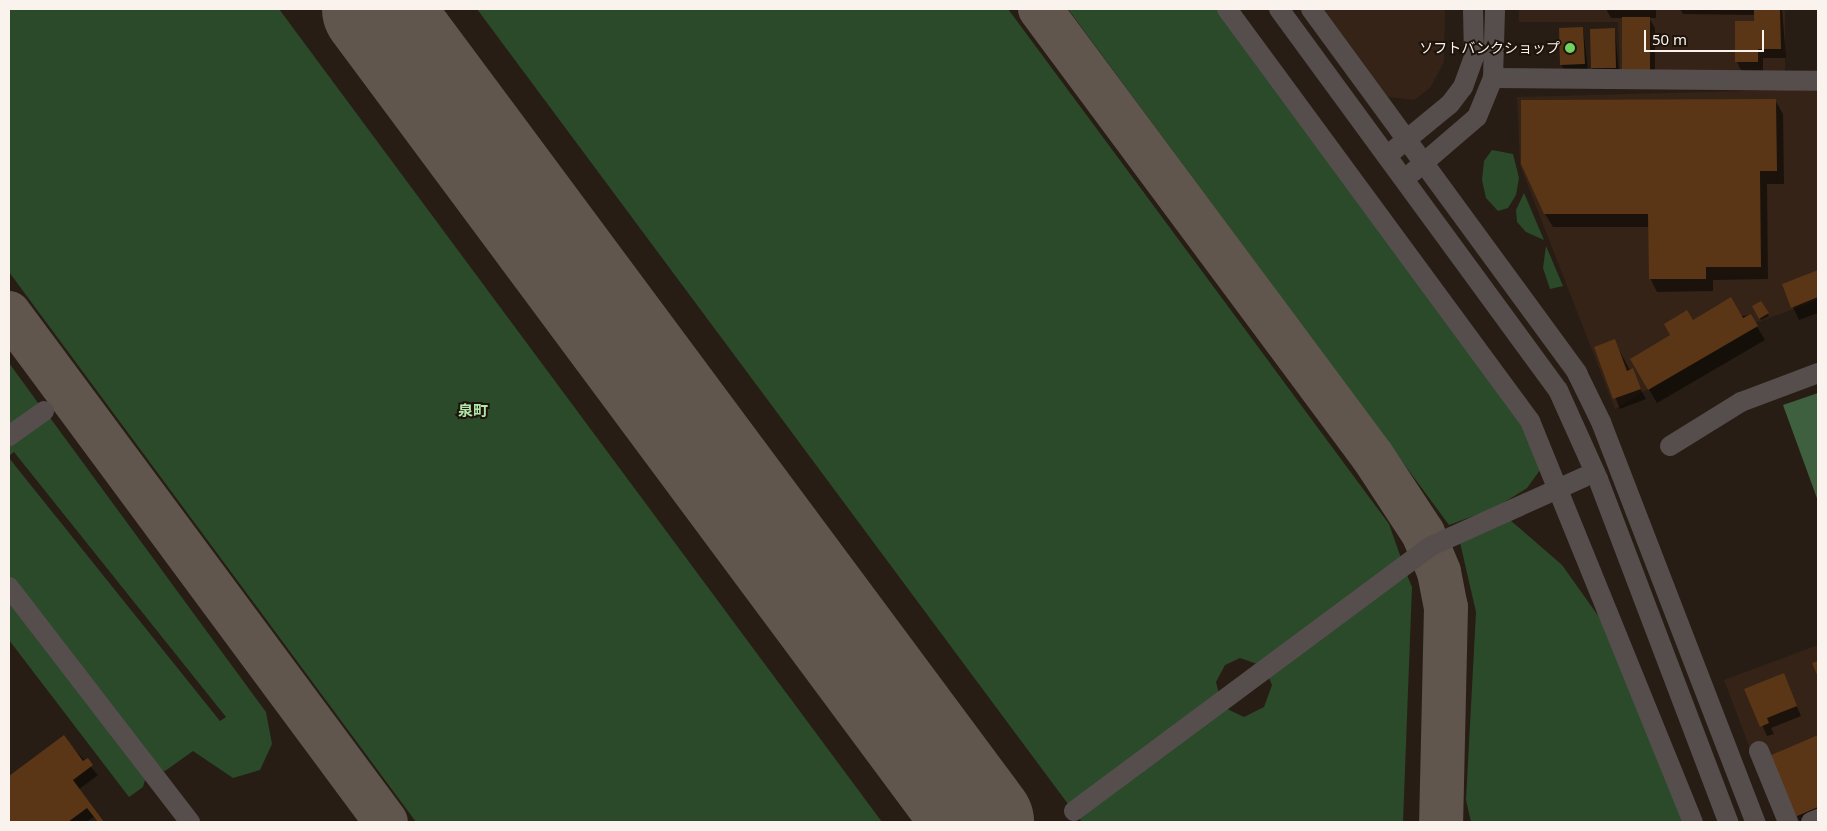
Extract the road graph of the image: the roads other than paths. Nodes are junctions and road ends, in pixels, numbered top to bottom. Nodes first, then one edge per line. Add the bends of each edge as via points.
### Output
1 (1227, 9) edge
2 (1280, 9) edge
3 (1311, 9) edge
4 (1473, 9) edge
5 (1495, 9) edge
6 (1493, 78) junction
7 (1818, 81) edge
8 (1405, 141) junction
9 (1387, 156) junction
10 (1423, 165) junction
11 (1404, 180) junction
12 (1818, 373) edge
13 (44, 411) dead end
14 (9, 436) edge
15 (1670, 446) dead end
16 (1584, 477) dead end
17 (1559, 486) junction
18 (9, 587) edge
19 (1759, 751) dead end
20 (1074, 811) dead end
21 (1818, 819) edge
22 (190, 822) edge
23 (1693, 822) edge
24 (1728, 822) edge
25 (1754, 822) edge
26 (1788, 822) edge
27 (1811, 822) edge

1 - 17 street via 1511,390
2 - 9 street
3 - 8 street
4 - 8 street via 1474,57 1462,87 1450,104
5 - 6 street
6 - 7 street
6 - 10 street via 1477,116
8 - 9 street
8 - 10 street
9 - 11 street
10 - 11 street
10 - 25 street via 1551,334 1581,381 1601,422
11 - 24 street via 1558,390 1598,479
12 - 15 street via 1741,402
13 - 14 street
16 - 17 street
17 - 20 street via 1429,547
17 - 23 street
18 - 22 street
19 - 26 street
21 - 27 street

